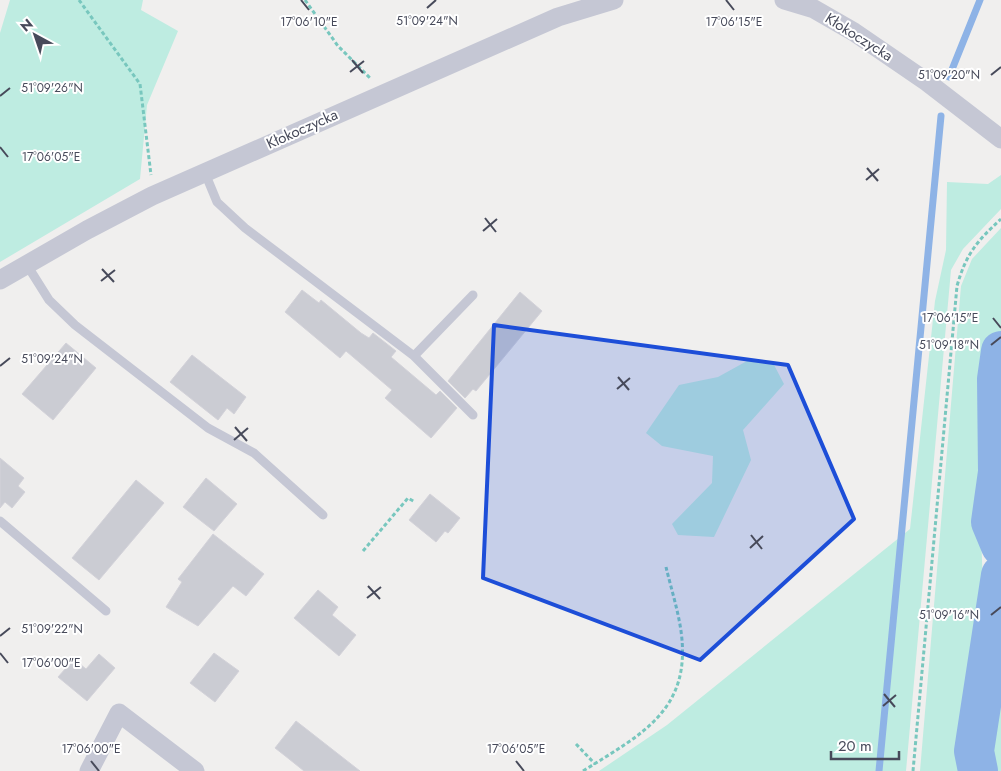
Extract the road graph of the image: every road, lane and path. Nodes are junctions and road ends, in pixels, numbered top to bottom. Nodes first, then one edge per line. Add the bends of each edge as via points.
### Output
1 (79, 0) edge
2 (305, 0) edge
3 (614, 0) edge
4 (784, 0) edge
5 (384, 93) junction
6 (1001, 139) edge
7 (206, 173) junction
8 (152, 196) junction
9 (1001, 219) edge
10 (27, 265) junction
11 (0, 280) edge
12 (473, 295) dead end
13 (414, 356) junction
14 (473, 415) dead end
15 (415, 502) dead end
16 (323, 515) dead end
17 (0, 521) edge
18 (363, 551) dead end
19 (666, 567) dead end
20 (106, 611) dead end
21 (576, 744) dead end
22 (595, 764) junction
23 (89, 771) edge
24 (195, 771) edge
25 (584, 771) edge
26 (913, 771) edge

1 - 8 path via 140,84
2 - 5 path via 338,46
3 - 5 street, Kłokoczycka via 558,17
4 - 6 street, Kłokoczycka via 814,9 854,32
5 - 7 street, Kłokoczycka
7 - 8 street, Kłokoczycka
7 - 13 lane via 217,202 245,228
8 - 10 street, Kłokoczycka
9 - 26 path via 982,236 963,263 957,286
10 - 11 street, Kłokoczycka
10 - 16 lane via 49,300 75,325 208,428 254,453
12 - 13 lane
13 - 14 lane
15 - 18 path via 408,498
17 - 20 lane
19 - 22 path via 681,632 682,676 676,693 664,712
21 - 22 path
22 - 25 path
23 - 24 street via 119,713

